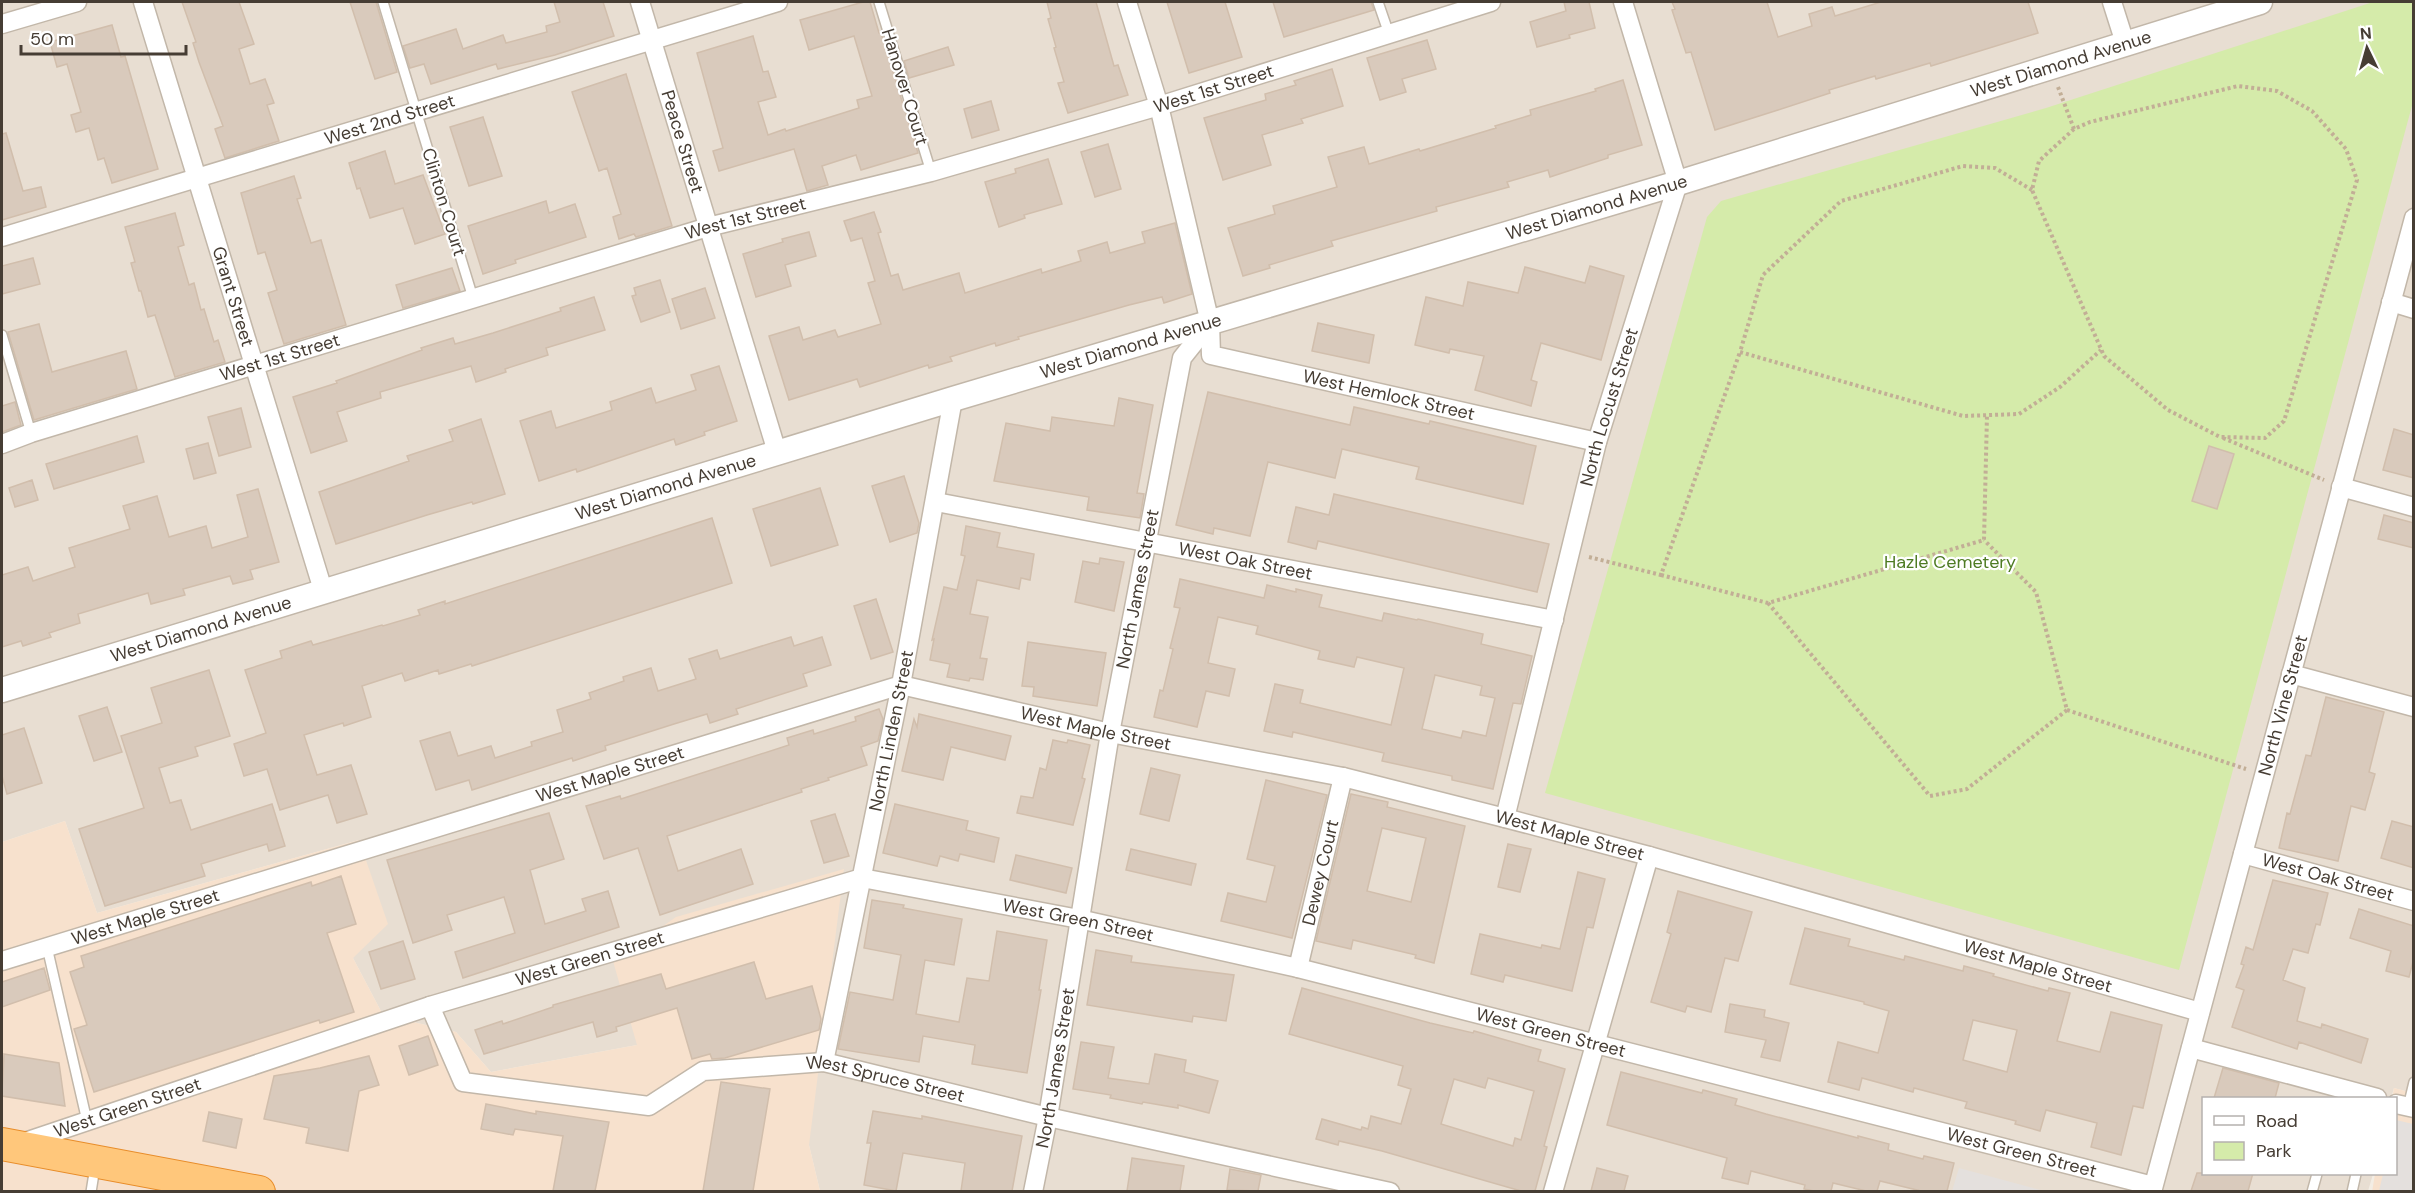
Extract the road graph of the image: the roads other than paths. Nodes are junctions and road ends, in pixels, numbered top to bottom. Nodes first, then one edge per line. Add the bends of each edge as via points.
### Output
1 (77, 2) edge
2 (143, 2) edge
3 (382, 2) edge
4 (640, 2) edge
5 (778, 2) edge
6 (879, 2) edge
7 (1127, 2) edge
8 (1378, 2) edge
9 (1491, 2) edge
10 (1623, 2) edge
11 (2112, 2) edge
12 (2260, 2) edge
13 (2, 24) edge
14 (1389, 34) junction
15 (651, 40) junction
16 (2125, 43) junction
17 (1159, 106) junction
18 (416, 112) junction
19 (931, 172) junction
20 (197, 178) junction
21 (1678, 183) junction
22 (2414, 218) edge
23 (708, 227) junction
24 (2, 237) edge
25 (2410, 242) edge
26 (473, 298) junction
27 (2391, 302) junction
28 (2414, 309) edge
29 (1210, 323) junction
30 (2, 334) edge
31 (254, 365) junction
32 (953, 399) junction
33 (32, 433) junction
34 (1597, 442) junction
35 (2, 444) edge
36 (777, 452) junction
37 (2341, 487) junction
38 (936, 502) junction
39 (2414, 507) edge
40 (1148, 543) junction
41 (323, 590) junction
42 (1554, 620) junction
43 (2291, 674) junction
44 (901, 686) junction
45 (2, 690) edge
46 (2414, 707) edge
47 (1110, 733) junction
48 (1342, 777) junction
49 (1505, 818) junction
50 (2242, 854) junction
51 (1649, 856) junction
52 (862, 878) junction
53 (2414, 901) edge
54 (1079, 919) junction
55 (47, 947) junction
56 (2, 961) edge
57 (1298, 968) junction
58 (430, 1006) junction
59 (2200, 1012) junction
60 (1595, 1044) junction
61 (2191, 1048) junction
62 (824, 1062) junction
63 (2414, 1082) edge
64 (2339, 1093) edge
65 (2368, 1097) edge
66 (2406, 1106) edge
67 (1048, 1117) junction
68 (87, 1121) junction
69 (8, 1145) edge
70 (2316, 1175) edge
71 (2356, 1175) edge
72 (94, 1177) edge
73 (2152, 1189) edge
74 (259, 1191) edge
75 (1033, 1191) edge
76 (1390, 1191) edge
77 (1553, 1191) edge
78 (2312, 1191) edge
79 (2352, 1191) edge

1 - 13 street
2 - 20 street, Grant Street
3 - 18 lane, Clinton Court
4 - 15 street, Peace Street
5 - 15 street, West 2nd Street
6 - 19 lane, Hanover Court
7 - 17 street
8 - 14 lane
9 - 14 street, West 1st Street
10 - 21 street
11 - 16 street
12 - 16 street, West Diamond Avenue
14 - 17 street, West 1st Street
15 - 18 street, West 2nd Street
15 - 23 street, Peace Street
16 - 21 street, West Diamond Avenue
17 - 19 street, West 1st Street
17 - 29 street
18 - 20 street, West 2nd Street
18 - 26 lane, Clinton Court
19 - 23 street, West 1st Street
20 - 24 street, West 2nd Street
20 - 31 street, Grant Street
21 - 29 street, West Diamond Avenue
21 - 34 street, North Locust Street
22 - 25 street, North Vine Street
23 - 26 street, West 1st Street
23 - 36 street, Peace Street
25 - 27 street, North Vine Street
26 - 31 street, West 1st Street
27 - 28 street
27 - 37 street, North Vine Street
29 - 32 street, West Diamond Avenue
29 - 34 street, West Hemlock Street via 1211,355
29 - 40 street, North James Street via 1182,358
30 - 33 lane
31 - 33 street, West 1st Street
31 - 41 street, Grant Street
32 - 36 street, West Diamond Avenue
32 - 38 street, North Linden Street
33 - 35 street, West 1st Street
34 - 42 street, North Locust Street
36 - 41 street, West Diamond Avenue
37 - 39 street
37 - 43 street, North Vine Street
38 - 40 street, West Oak Street
38 - 44 street, North Linden Street
40 - 42 street, West Oak Street
40 - 47 street, North James Street
41 - 45 street, West Diamond Avenue
42 - 49 street, North Locust Street
43 - 46 street
43 - 50 street, North Vine Street
44 - 47 street, West Maple Street
44 - 52 street, North Linden Street
44 - 55 street, West Maple Street
47 - 48 street, West Maple Street
47 - 54 street, North James Street
48 - 49 street, West Maple Street
48 - 57 street, Dewey Court
49 - 51 street, West Maple Street
50 - 53 street, West Oak Street
50 - 59 street, North Vine Street
51 - 59 street, West Maple Street
51 - 60 street
52 - 54 street, West Green Street
52 - 58 street, West Green Street
52 - 62 street, North Linden Street
54 - 57 street, West Green Street
54 - 67 street, North James Street
55 - 56 street, West Maple Street
55 - 68 lane
57 - 60 street, West Green Street
58 - 62 street, West Spruce Street via 463,1082 649,1106 703,1071
58 - 68 street, West Green Street
59 - 61 street, North Vine Street
60 - 73 street, West Green Street
60 - 77 street
61 - 64 street
61 - 73 street, North Vine Street
62 - 67 street, West Spruce Street
63 - 66 lane
64 - 65 street
67 - 75 street, North James Street
67 - 76 street, West Spruce Street
68 - 69 street, West Green Street
69 - 72 highway
70 - 78 lane
71 - 79 lane
72 - 74 highway

